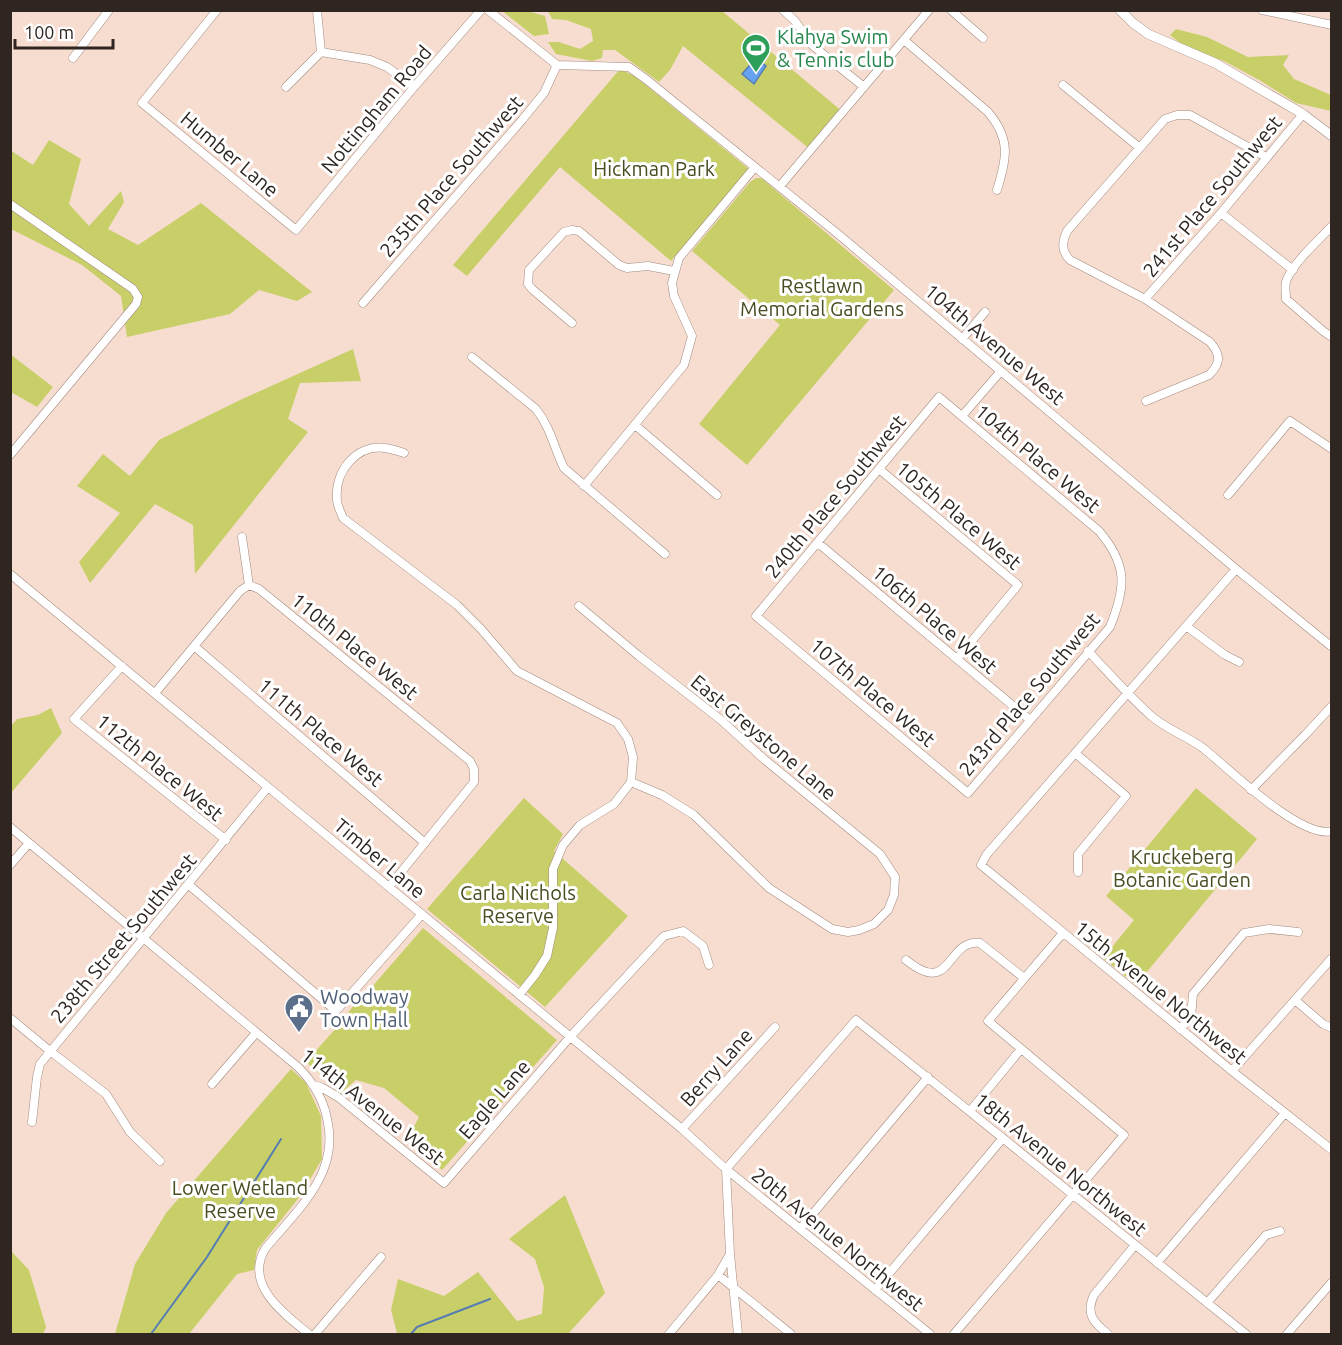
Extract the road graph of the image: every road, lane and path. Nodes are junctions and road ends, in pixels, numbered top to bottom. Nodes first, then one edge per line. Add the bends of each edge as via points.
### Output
1 (97, 10) edge
2 (217, 10) edge
3 (317, 10) edge
4 (481, 10) edge
5 (488, 10) edge
6 (783, 10) edge
7 (929, 10) edge
8 (951, 10) edge
9 (1120, 10) edge
10 (1264, 11) edge
11 (106, 14) edge
12 (1332, 25) edge
13 (983, 38) dead end
14 (904, 40) junction
15 (321, 52) junction
16 (73, 58) dead end
17 (557, 65) junction
18 (1063, 85) dead end
19 (286, 87) dead end
20 (414, 87) junction
21 (864, 87) junction
22 (1304, 114) junction
23 (1332, 136) edge
24 (1140, 148) junction
25 (1266, 157) junction
26 (755, 167) junction
27 (780, 186) junction
28 (997, 190) dead end
29 (10, 204) edge
30 (1221, 213) junction
31 (1332, 226) edge
32 (296, 230) joint
33 (1293, 270) junction
34 (674, 271) junction
35 (1145, 299) junction
36 (363, 303) dead end
37 (985, 312) dead end
38 (572, 323) dead end
39 (1332, 337) edge
40 (962, 339) junction
41 (472, 357) dead end
42 (1001, 371) junction
43 (939, 397) joint
44 (1146, 401) dead end
45 (962, 416) junction
46 (635, 425) junction
47 (1332, 449) edge
48 (404, 453) dead end
49 (10, 455) edge
50 (879, 469) junction
51 (584, 486) junction
52 (717, 495) dead end
53 (1228, 495) dead end
54 (242, 537) dead end
55 (818, 543) junction
56 (1113, 547) joint
57 (665, 554) dead end
58 (1236, 569) junction
59 (10, 574) edge
60 (249, 585) junction
61 (579, 606) dead end
62 (756, 616) joint
63 (1186, 626) junction
64 (194, 646) junction
65 (1332, 647) edge
66 (1088, 651) junction
67 (957, 659) junction
68 (1239, 662) dead end
69 (122, 666) junction
70 (1128, 692) junction
71 (155, 693) junction
72 (1332, 706) edge
73 (1030, 720) junction
74 (1075, 753) junction
75 (631, 782) junction
76 (268, 788) junction
77 (1251, 790) junction
78 (968, 793) joint
79 (10, 827) edge
80 (1330, 831) edge
81 (226, 840) junction
82 (29, 843) junction
83 (425, 843) junction
84 (10, 865) edge
85 (1078, 872) dead end
86 (189, 885) junction
87 (389, 887) junction
88 (422, 914) junction
89 (1298, 932) dead end
90 (1063, 933) junction
91 (144, 939) junction
92 (1332, 958) edge
93 (906, 960) dead end
94 (709, 965) dead end
95 (1024, 978) junction
96 (519, 994) junction
97 (1295, 1000) junction
98 (10, 1018) edge
99 (775, 1027) dead end
100 (1332, 1028) edge
101 (1180, 1029) junction
102 (256, 1033) junction
103 (570, 1037) junction
104 (1021, 1049) junction
105 (50, 1052) junction
106 (1232, 1071) junction
107 (928, 1077) junction
108 (212, 1084) dead end
109 (313, 1084) junction
110 (970, 1111) junction
111 (1285, 1113) junction
112 (32, 1122) dead end
113 (682, 1129) junction
114 (1003, 1138) junction
115 (1332, 1150) edge
116 (160, 1161) dead end
117 (726, 1169) junction
118 (444, 1183) joint
119 (1073, 1195) junction
120 (800, 1229) junction
121 (1280, 1231) dead end
122 (1135, 1245) junction
123 (730, 1254) junction
124 (381, 1257) dead end
125 (1157, 1263) junction
126 (718, 1275) junction
127 (1332, 1282) edge
128 (734, 1286) junction
129 (875, 1290) junction
130 (1207, 1303) junction
131 (309, 1335) edge
132 (315, 1335) edge
133 (669, 1335) edge
134 (738, 1335) edge
135 (791, 1335) edge
136 (930, 1335) edge
137 (954, 1335) edge
138 (1108, 1335) edge
139 (1246, 1335) edge
140 (1287, 1335) edge

1 - 11 street
2 - 32 street, Humber Lane via 142,103
3 - 15 street
4 - 20 street, Nottingham Road
5 - 17 street
6 - 21 street via 812,45
7 - 14 street
8 - 13 street
9 - 22 main road via 1148,34 1215,63
10 - 12 street
11 - 16 street
14 - 21 street
14 - 28 street via 999,124 1006,153
15 - 19 street
15 - 20 street via 370,60
17 - 26 street, 104th Avenue West via 629,67
17 - 36 street, 235th Place Southwest via 544,93 522,120
18 - 24 street
20 - 32 street, Nottingham Road
21 - 27 street
22 - 23 main road
22 - 25 street, 241st Place Southwest
24 - 25 street via 1165,119 1190,115
24 - 35 street via 1067,231 1063,246 1070,260
25 - 30 street, 241st Place Southwest
26 - 27 street, 104th Avenue West
26 - 34 street via 679,258
27 - 40 street, 104th Avenue West
29 - 49 street via 133,289 138,297
30 - 33 street
30 - 35 street, 241st Place Southwest
31 - 33 street
33 - 39 street via 1286,281 1286,299
34 - 38 street via 648,266 627,268 579,231 564,232 530,270 528,284
34 - 46 street via 674,296 692,336 690,349 684,364
35 - 44 street via 1210,342 1220,359 1209,375
37 - 40 street
40 - 42 street, 104th Avenue West
41 - 51 street via 536,409 545,420 564,468
42 - 45 street
42 - 58 street, 104th Avenue West
43 - 45 street, 104th Place West
43 - 50 street, 240th Place Southwest
45 - 56 street, 104th Place West
46 - 51 street
46 - 52 street
47 - 53 street via 1290,421
48 - 75 street via 384,448 354,456 343,468 338,484 336,502 343,518 457,605 517,671 617,723 628,739 633,757
50 - 55 street, 240th Place Southwest
50 - 67 street, 105th Place West via 1018,585
51 - 57 street
54 - 60 street
55 - 62 street, 240th Place Southwest
55 - 67 street, 106th Place West
56 - 66 street, 243rd Place Southwest via 1121,574 1119,604 1110,627
58 - 63 street
58 - 65 street, 104th Avenue West
59 - 69 street, Timber Lane
60 - 64 street
60 - 83 street, 110th Place West via 259,589 470,761 474,782
61 - 75 street, East Greystone Lane via 880,854 895,877 888,910 874,924 859,930 832,929 769,888 694,815
62 - 78 street, 107th Place West
63 - 68 street
63 - 70 street
64 - 71 street
64 - 83 street, 111th Place West
66 - 70 street
66 - 73 street, 243rd Place Southwest
67 - 73 street, 106th Place West
69 - 71 street, Timber Lane
69 - 81 street, 112th Place West via 74,719
70 - 74 street
70 - 77 street via 1150,715 1203,748
71 - 76 street, Timber Lane
72 - 77 street
73 - 78 street, 243rd Place Southwest
74 - 85 street via 1126,796 1078,854
74 - 90 street, 15th Avenue Northwest via 981,865
75 - 96 street via 614,804 580,825 563,845 553,869 553,928 547,956
76 - 81 street, 238th Street Southwest
76 - 87 street, Timber Lane
77 - 80 street via 1297,822
79 - 82 street, 114th Avenue West
81 - 86 street, 238th Street Southwest
82 - 84 street
82 - 91 street, 114th Avenue West
83 - 87 street
86 - 88 street via 336,1011
86 - 91 street, 238th Street Southwest
87 - 88 street, Timber Lane
88 - 96 street, Timber Lane
89 - 101 street via 1269,929 1244,933 1193,994 1191,1017
90 - 95 street
90 - 101 street, 15th Avenue Northwest
91 - 102 street, 114th Avenue West
91 - 105 street, 238th Street Southwest
92 - 97 street
93 - 95 street via 916,969 932,974 975,942
94 - 103 street, Eagle Lane via 703,946 683,931 664,936
95 - 104 street via 988,1021
96 - 103 street, Timber Lane
97 - 100 street
97 - 106 street
98 - 105 street
99 - 113 street, Berry Lane
101 - 106 street, 15th Avenue Northwest
102 - 108 street
102 - 109 street, 114th Avenue West
103 - 113 street, Timber Lane
103 - 118 street, Eagle Lane
104 - 110 street
104 - 119 street via 1124,1136
105 - 112 street, 238th Street Southwest via 40,1064
105 - 116 street via 106,1094 130,1132
106 - 111 street, 15th Avenue Northwest
107 - 110 street, 18th Avenue Northwest
107 - 117 street, 18th Avenue Northwest via 856,1020
107 - 120 street
109 - 118 street, 114th Avenue West via 338,1097
109 - 131 street via 327,1116 331,1137 328,1161 318,1182 265,1248 260,1265 262,1283 272,1302
110 - 114 street, 18th Avenue Northwest
111 - 115 street, 15th Avenue Northwest
111 - 125 street
113 - 117 street, Timber Lane
114 - 119 street, 18th Avenue Northwest
114 - 129 street
117 - 120 street, 20th Avenue Northwest
117 - 123 street
119 - 122 street, 18th Avenue Northwest
119 - 137 street
120 - 129 street, 20th Avenue Northwest
121 - 130 street via 1266,1235
122 - 125 street, 18th Avenue Northwest
122 - 138 street via 1094,1295 1091,1317
123 - 126 street
123 - 128 street
124 - 132 street
125 - 130 street, 18th Avenue Northwest
126 - 128 street
126 - 133 street
127 - 140 street
128 - 134 street
128 - 135 street
129 - 136 street, 20th Avenue Northwest
130 - 139 street, 18th Avenue Northwest

